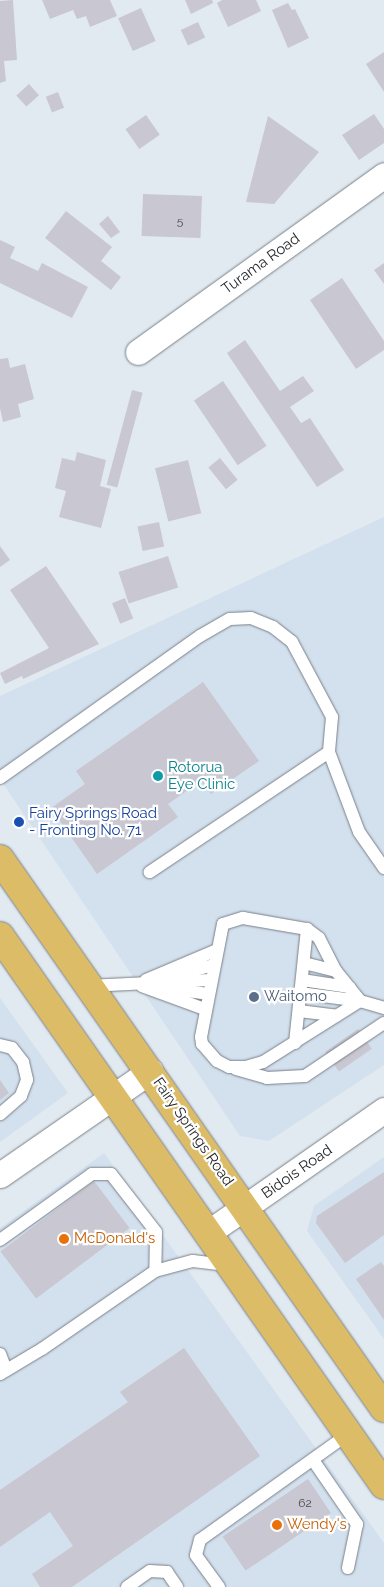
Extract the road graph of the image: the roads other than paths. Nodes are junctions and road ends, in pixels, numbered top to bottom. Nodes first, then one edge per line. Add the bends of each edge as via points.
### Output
1 (384, 175) edge
2 (138, 352) dead end
3 (329, 752) junction
4 (0, 778) edge
5 (0, 859) edge
6 (384, 868) edge
7 (150, 872) dead end
8 (307, 929) junction
9 (4, 948) edge
10 (217, 950) junction
11 (304, 963) junction
12 (214, 965) junction
13 (336, 971) junction
14 (210, 980) junction
15 (302, 980) junction
16 (137, 984) junction
17 (88, 986) junction
18 (349, 987) junction
19 (300, 993) junction
20 (208, 994) junction
21 (360, 1001) junction
22 (384, 1008) edge
23 (205, 1009) junction
24 (298, 1011) junction
25 (337, 1016) junction
26 (384, 1023) edge
27 (297, 1026) junction
28 (318, 1028) junction
29 (295, 1043) junction
30 (0, 1045) edge
31 (277, 1054) junction
32 (229, 1067) junction
33 (150, 1071) junction
34 (281, 1079) junction
35 (114, 1097) junction
36 (384, 1110) edge
37 (0, 1114) edge
38 (0, 1175) edge
39 (246, 1207) junction
40 (208, 1232) junction
41 (0, 1240) edge
42 (232, 1266) junction
43 (154, 1271) junction
44 (0, 1354) edge
45 (2, 1370) edge
46 (384, 1408) edge
47 (348, 1434) junction
48 (313, 1460) junction
49 (384, 1484) edge
50 (348, 1568) dead end
51 (127, 1587) edge
52 (177, 1587) edge
53 (218, 1587) edge

1 - 2 street, Turama Road
3 - 4 lane via 332,717 292,642 273,627 251,618 230,619 200,636
3 - 6 lane via 358,832
3 - 7 lane
5 - 17 highway, Fairy Springs Road
8 - 10 lane via 243,918 230,920 223,924
8 - 11 lane
8 - 13 lane via 319,938
9 - 35 highway
10 - 12 lane
10 - 16 lane
11 - 13 lane
11 - 15 lane
12 - 14 lane
12 - 16 lane
13 - 18 lane
14 - 16 lane
14 - 20 lane
15 - 18 lane
15 - 19 lane
16 - 17 lane
16 - 20 lane
16 - 23 lane
17 - 33 highway, Fairy Springs Road
18 - 21 lane
19 - 21 lane
19 - 24 lane
20 - 23 lane
21 - 22 lane
21 - 25 lane
23 - 32 lane via 202,1044 217,1061
24 - 25 lane
24 - 27 lane
25 - 28 lane
26 - 34 lane via 305,1076
27 - 28 lane
27 - 29 lane
28 - 29 lane
29 - 31 lane
30 - 37 lane via 12,1048 23,1062 27,1080 21,1096
31 - 32 lane via 246,1067
31 - 34 lane via 272,1066
32 - 34 lane
33 - 35 street
33 - 39 highway, Fairy Springs Road
35 - 38 street
35 - 40 highway
36 - 39 street, Bidois Road
39 - 40 street, Bidois Road
39 - 46 highway, Fairy Springs Road
40 - 42 highway
41 - 43 lane via 92,1174 111,1174 156,1232
42 - 43 lane via 193,1261
42 - 47 highway
43 - 45 lane via 42,1349
44 - 45 lane
47 - 48 lane
47 - 49 highway
48 - 50 lane via 357,1524
48 - 53 lane via 200,1540 196,1555
51 - 52 lane via 150,1571 166,1572

